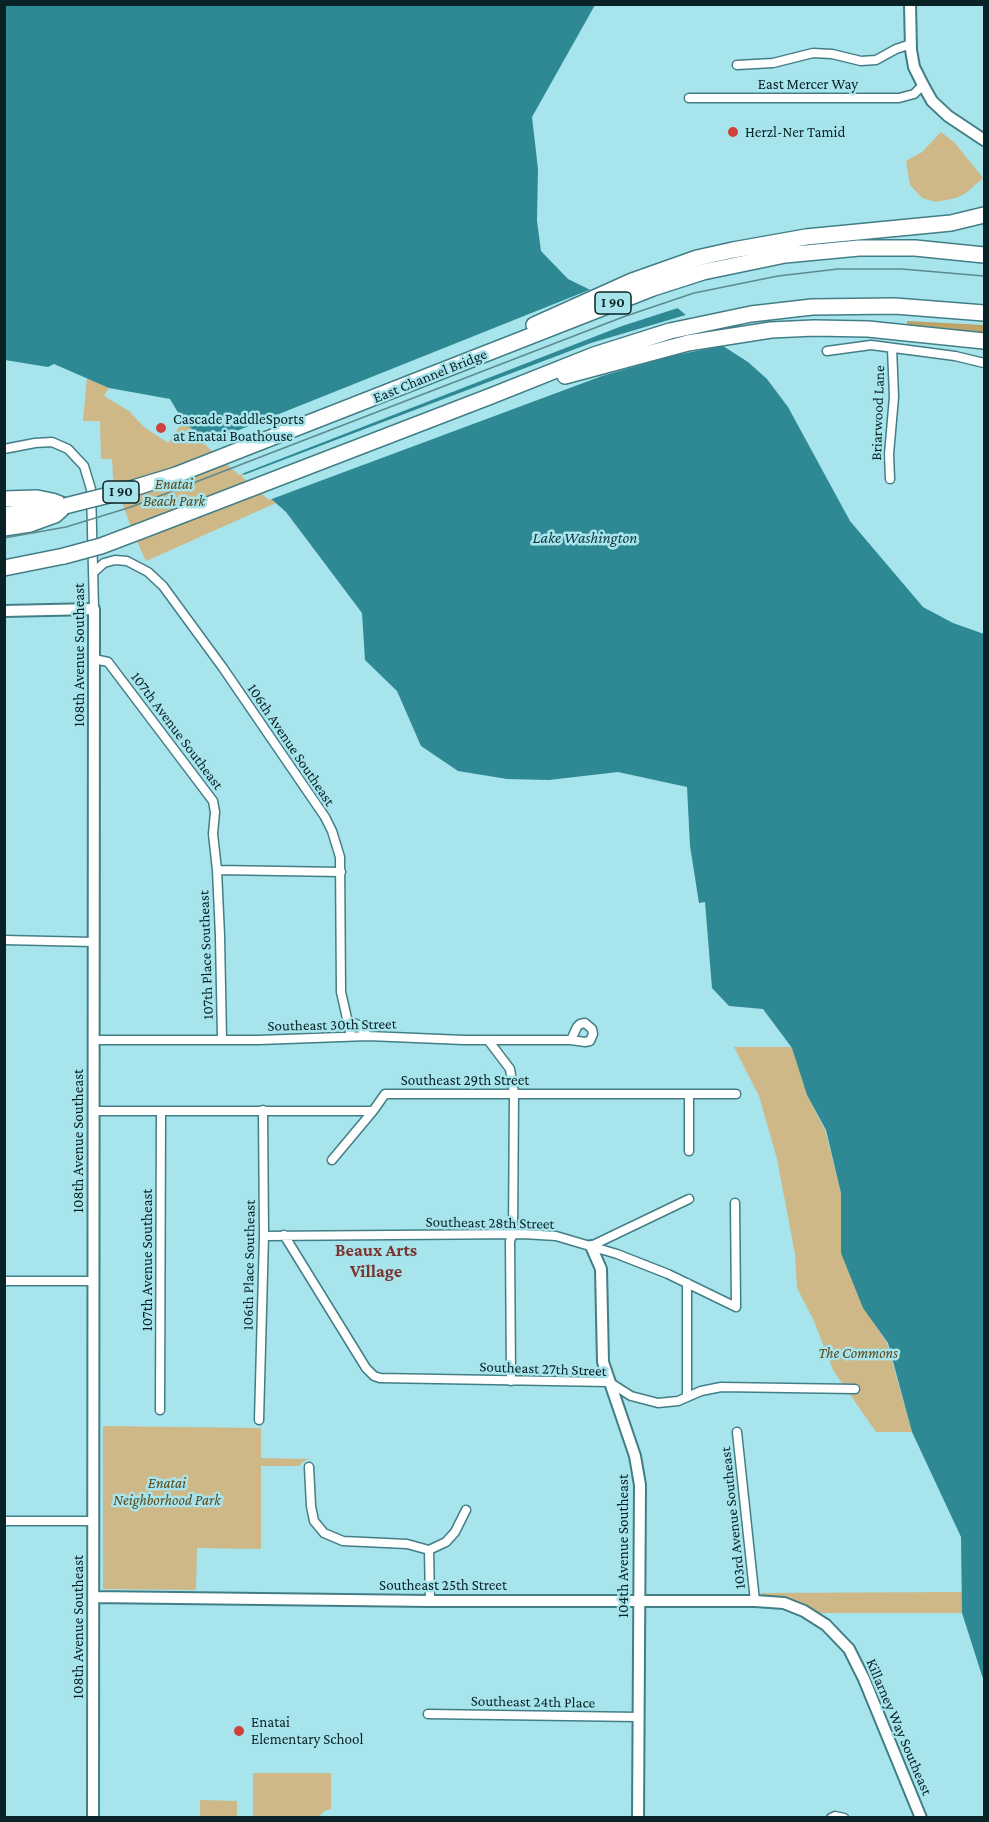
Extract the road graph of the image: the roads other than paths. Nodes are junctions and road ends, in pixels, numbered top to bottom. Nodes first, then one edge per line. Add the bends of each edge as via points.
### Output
1 (910, 4) edge
2 (911, 44) junction
3 (737, 65) dead end
4 (923, 85) junction
5 (689, 98) dead end
6 (984, 140) edge
7 (984, 215) edge
8 (807, 244) junction
9 (984, 255) edge
10 (984, 313) edge
11 (984, 341) edge
12 (892, 348) junction
13 (827, 351) dead end
14 (984, 363) edge
15 (491, 396) junction
16 (4, 449) edge
17 (890, 479) dead end
18 (4, 499) edge
19 (56, 508) junction
20 (4, 515) edge
21 (4, 528) edge
22 (8, 566) edge
23 (94, 572) junction
24 (94, 609) junction
25 (4, 611) edge
26 (94, 659) junction
27 (217, 870) junction
28 (341, 872) junction
29 (4, 940) edge
30 (94, 942) junction
31 (347, 1020) junction
32 (368, 1035) junction
33 (351, 1036) junction
34 (94, 1040) junction
35 (222, 1040) junction
36 (488, 1040) junction
37 (571, 1040) dead end
38 (514, 1093) junction
39 (689, 1094) junction
40 (736, 1094) dead end
41 (262, 1110) junction
42 (93, 1111) junction
43 (161, 1111) junction
44 (373, 1111) junction
45 (688, 1151) dead end
46 (332, 1160) dead end
47 (689, 1199) dead end
48 (735, 1203) dead end
49 (513, 1234) junction
50 (284, 1235) junction
51 (264, 1236) junction
52 (591, 1246) junction
53 (4, 1281) edge
54 (94, 1281) junction
55 (687, 1283) junction
56 (511, 1381) junction
57 (609, 1382) junction
58 (855, 1389) dead end
59 (687, 1397) junction
60 (160, 1410) dead end
61 (259, 1420) dead end
62 (737, 1432) dead end
63 (309, 1467) dead end
64 (466, 1510) dead end
65 (4, 1521) edge
66 (93, 1521) junction
67 (429, 1550) junction
68 (93, 1597) junction
69 (638, 1600) junction
70 (755, 1600) junction
71 (430, 1601) junction
72 (792, 1606) joint
73 (428, 1714) dead end
74 (638, 1717) junction
75 (93, 1818) edge
76 (638, 1818) edge
77 (831, 1818) edge
78 (844, 1818) edge
79 (921, 1818) edge

1 - 2 street
2 - 3 street via 876,60 813,53 773,63
2 - 4 street via 914,67
4 - 5 street, East Mercer Way via 914,94 899,98
4 - 6 street via 948,116
7 - 8 highway
8 - 9 highway, I 90
8 - 19 highway, East Channel Bridge / I 90, bridge via 676,279 176,474
10 - 15 highway via 895,306 812,307 740,316 670,331 594,355
11 - 15 highway via 903,331 771,330 688,343
12 - 13 street via 871,345
12 - 14 street
12 - 17 street, Briarwood Lane
15 - 22 highway, bridge via 101,546
16 - 23 street, 108th Avenue Southeast via 52,442 68,449 84,465 91,489
18 - 19 highway via 37,498
19 - 20 highway, I 90
19 - 21 highway via 30,524
23 - 24 street, 108th Avenue Southeast
23 - 28 street, 106th Avenue Southeast via 104,563 127,561 164,586 325,817 338,848
24 - 25 street
24 - 26 street, 108th Avenue Southeast
26 - 27 street, 107th Avenue Southeast via 108,662 213,801
26 - 30 street, 108th Avenue Southeast
27 - 28 street
27 - 35 street, 107th Place Southeast
28 - 31 street, 106th Avenue Southeast via 341,980
29 - 30 street
30 - 34 street, 108th Avenue Southeast
31 - 32 street
31 - 33 street, 106th Avenue Southeast
32 - 33 street, Southeast 30th Street
32 - 36 street, Southeast 30th Street
33 - 35 street, Southeast 30th Street
34 - 35 street, Southeast 30th Street
34 - 42 street, 108th Avenue Southeast
36 - 37 street, Southeast 30th Street
36 - 38 street via 510,1069
38 - 39 street, Southeast 29th Street
38 - 44 street, Southeast 29th Street via 385,1094
38 - 49 street
39 - 40 street, Southeast 29th Street
39 - 45 street
41 - 43 street
41 - 44 street
41 - 51 street, 106th Place Southeast
42 - 43 street
42 - 54 street, 108th Avenue Southeast
43 - 60 street, 107th Avenue Southeast
44 - 46 street
47 - 52 street
48 - 55 street, Southeast 28th Street via 736,1307
49 - 50 street, Southeast 28th Street
49 - 52 street, Southeast 28th Street via 556,1236
49 - 56 street
50 - 51 street, Southeast 28th Street
50 - 56 street, Southeast 27th Street via 369,1372 380,1378
51 - 61 street, 106th Place Southeast
52 - 55 street, Southeast 28th Street
52 - 57 street, 104th Avenue Southeast via 601,1269 603,1362
53 - 54 street
54 - 66 street, 108th Avenue Southeast
55 - 59 street
56 - 57 street, Southeast 27th Street
57 - 59 street, Southeast 27th Street via 631,1396 658,1403
57 - 69 street, 104th Avenue Southeast via 638,1472
58 - 59 street, Southeast 27th Street via 728,1387
62 - 70 street, 103rd Avenue Southeast
63 - 67 street via 312,1514 324,1533 343,1541 407,1544
64 - 67 street via 446,1542
65 - 66 street
66 - 68 street, 108th Avenue Southeast
67 - 71 street
68 - 71 street, Southeast 25th Street
68 - 75 street, 108th Avenue Southeast
69 - 70 street, Southeast 25th Street
69 - 71 street, Southeast 25th Street
69 - 74 street, 104th Avenue Southeast
70 - 72 street, Southeast 25th Street
72 - 79 street, Killarney Way Southeast via 826,1624 849,1649
73 - 74 street, Southeast 24th Place
74 - 76 street, 104th Avenue Southeast
77 - 78 street

